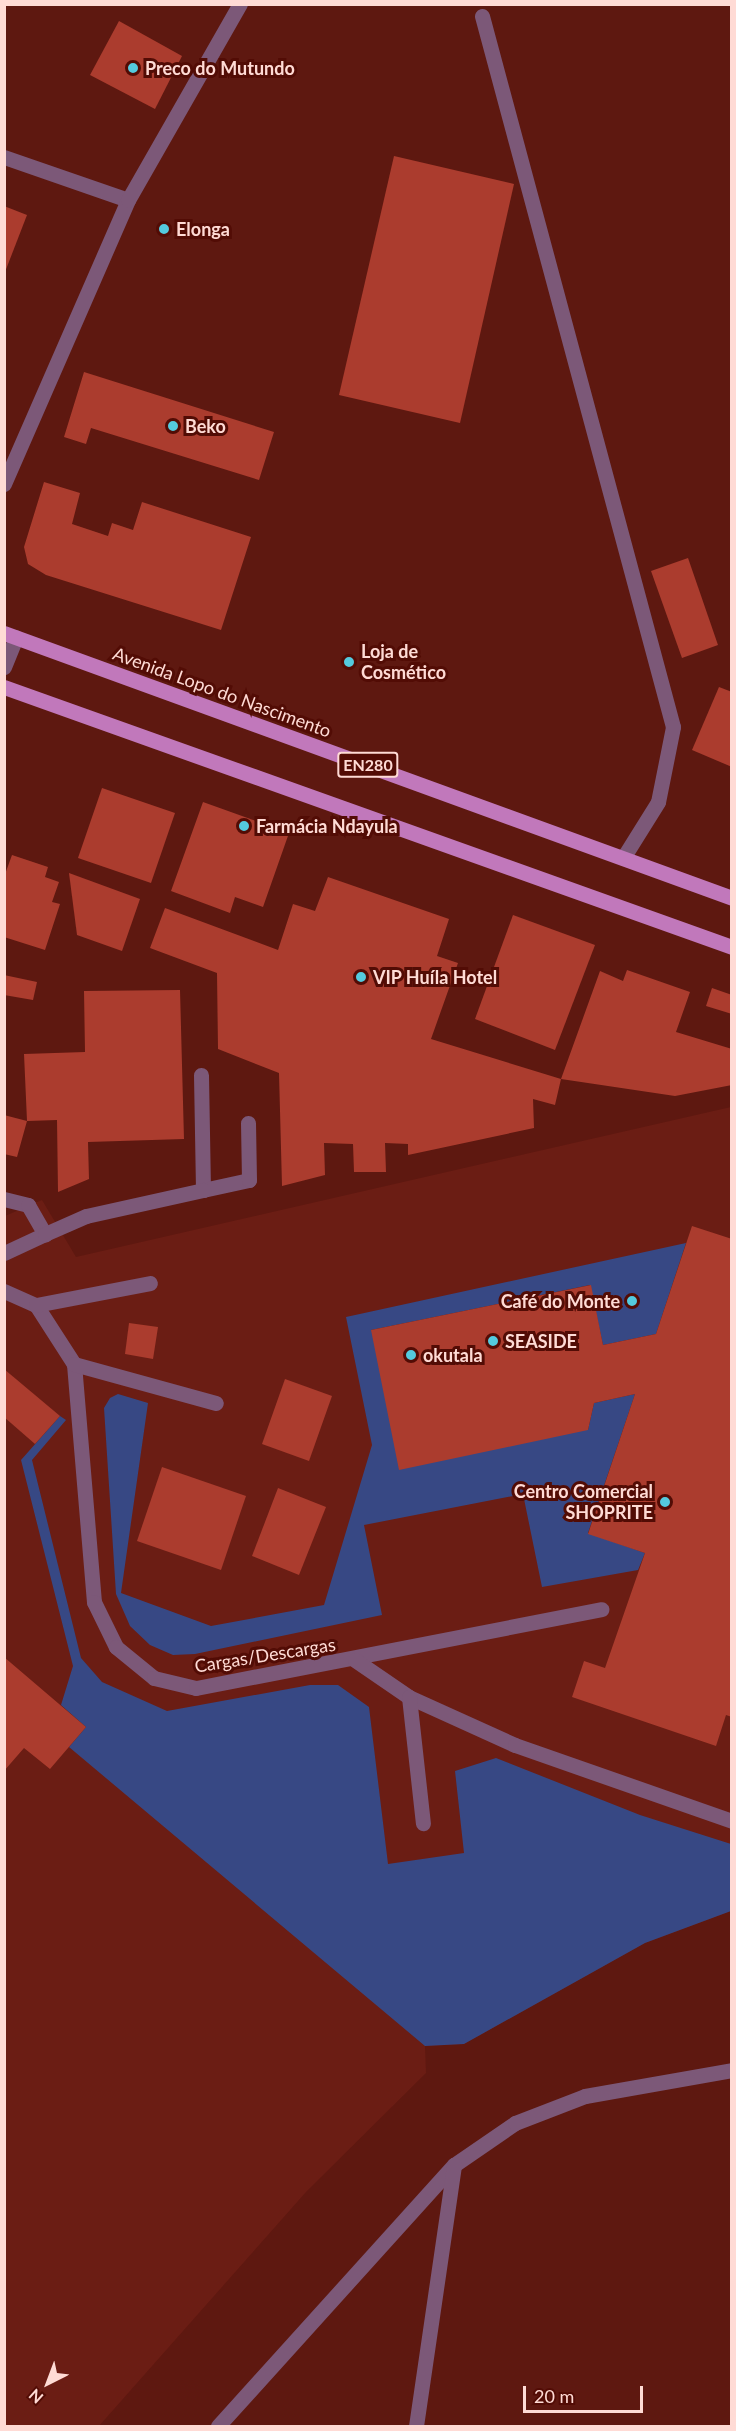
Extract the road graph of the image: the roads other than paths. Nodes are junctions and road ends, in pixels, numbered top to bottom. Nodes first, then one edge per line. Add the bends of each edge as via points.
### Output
1 (240, 4) edge
2 (482, 16) dead end
3 (4, 156) edge
4 (128, 200) junction
5 (4, 484) edge
6 (10, 635) edge
7 (4, 667) edge
8 (4, 687) edge
9 (623, 858) junction
10 (732, 898) edge
11 (732, 947) edge
12 (201, 1075) dead end
13 (248, 1123) dead end
14 (202, 1190) junction
15 (4, 1199) edge
16 (45, 1234) junction
17 (4, 1253) edge
18 (150, 1283) dead end
19 (4, 1291) edge
20 (36, 1305) junction
21 (74, 1364) junction
22 (216, 1403) dead end
23 (601, 1609) dead end
24 (355, 1660) junction
25 (409, 1697) junction
26 (732, 1821) edge
27 (423, 1824) dead end
28 (732, 2070) edge
29 (454, 2165) junction
30 (218, 2427) edge
31 (416, 2427) edge

1 - 4 street
2 - 9 street via 673,727 658,802
3 - 4 street
4 - 5 street
6 - 7 street
6 - 9 main road, Avenida Lopo do Nascimento / EN280
8 - 11 main road, EN280
9 - 10 main road, Avenida Lopo do Nascimento / EN280
12 - 14 street
13 - 14 street via 249,1180
14 - 16 street via 86,1216
15 - 16 street via 28,1205
16 - 17 street
18 - 20 street
19 - 20 street
20 - 21 street
21 - 22 street
21 - 24 street, Cargas/Descargas via 94,1602 116,1647 154,1678 196,1688
23 - 24 street, Cargas/Descargas
24 - 25 street, Cargas/Descargas
25 - 26 street, Cargas/Descargas via 515,1745
25 - 27 street
28 - 29 street via 585,2096 515,2123
29 - 30 street
29 - 31 street

